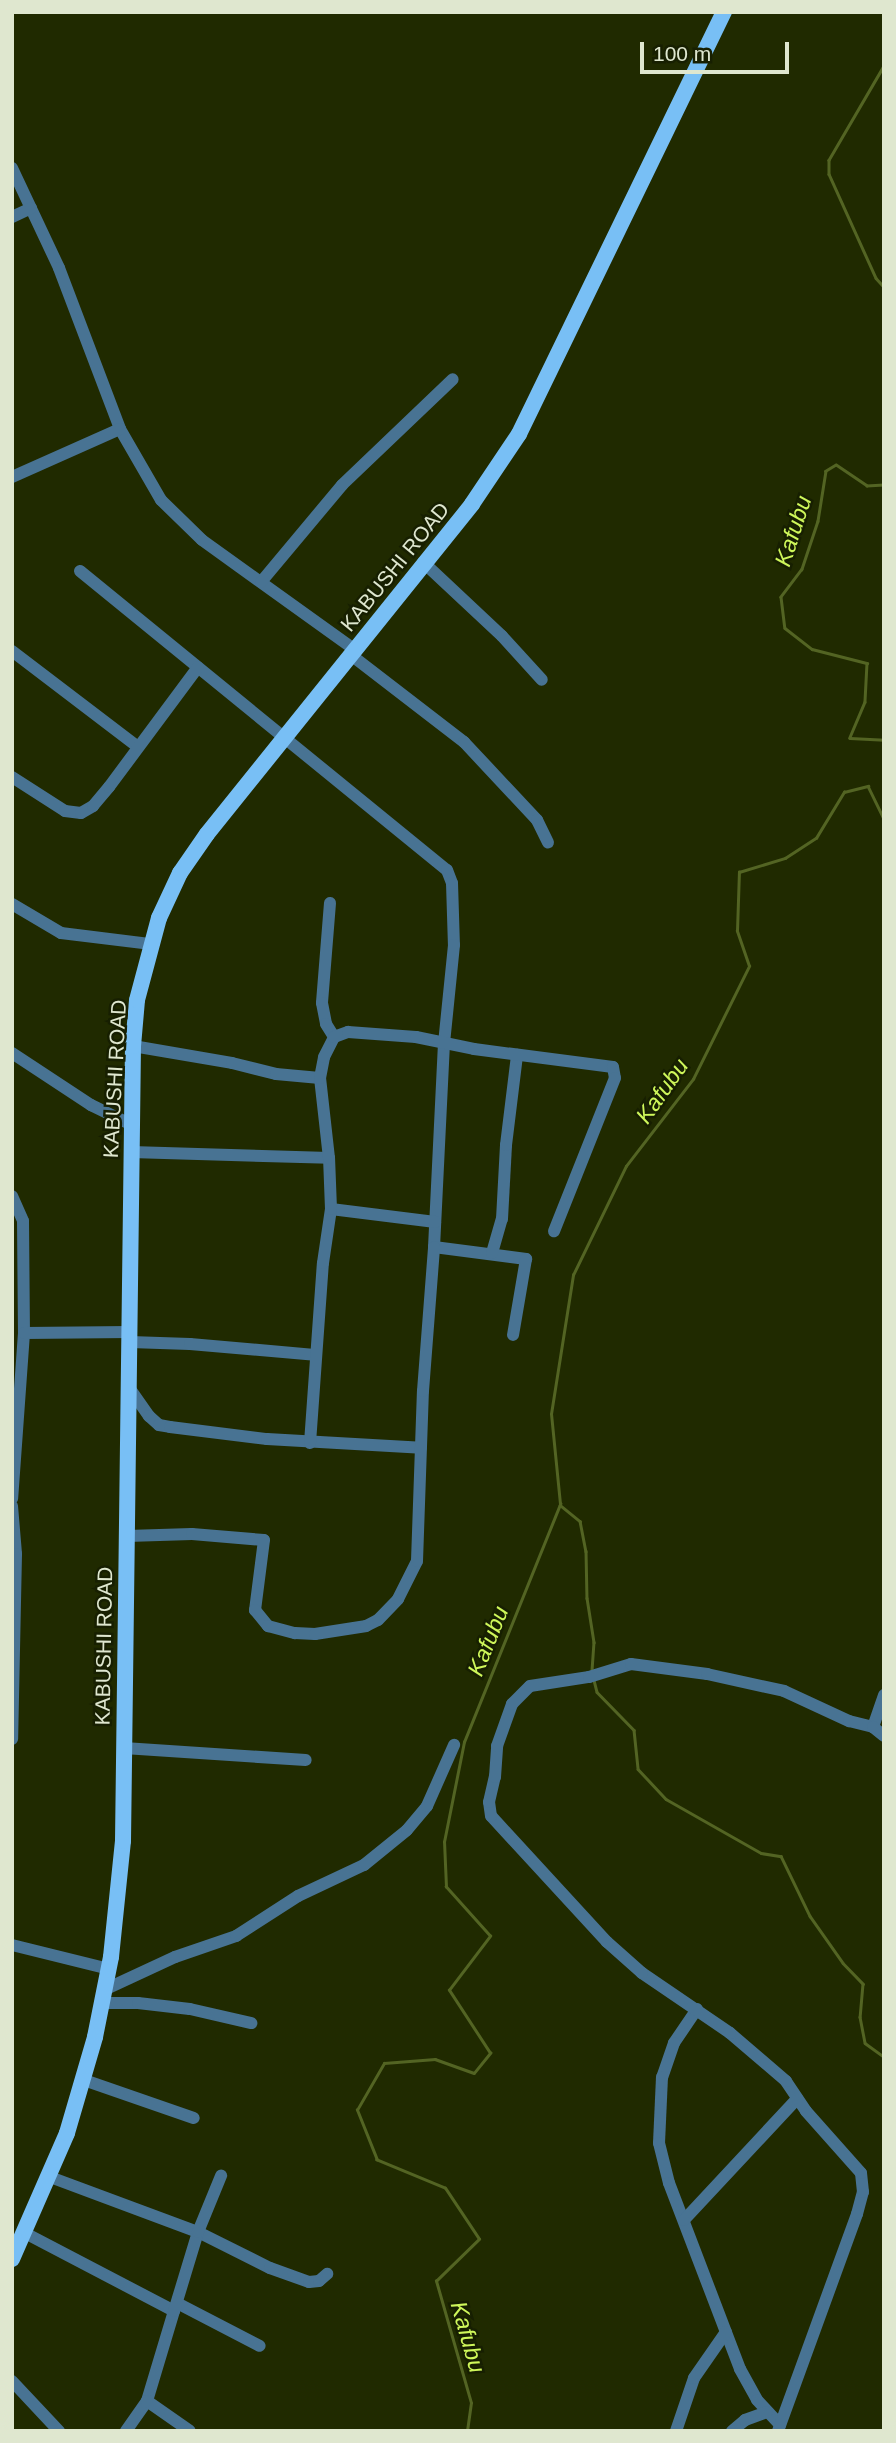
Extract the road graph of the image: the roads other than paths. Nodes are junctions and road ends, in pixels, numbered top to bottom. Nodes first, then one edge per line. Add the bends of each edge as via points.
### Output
1 (724, 12) edge
2 (12, 168) edge
3 (31, 208) junction
4 (12, 217) edge
5 (453, 379) dead end
6 (120, 429) junction
7 (12, 477) edge
8 (424, 562) junction
9 (80, 571) dead end
10 (261, 582) junction
11 (12, 651) edge
12 (353, 652) junction
13 (198, 667) junction
14 (542, 680) dead end
15 (285, 738) junction
16 (138, 747) junction
17 (12, 776) edge
18 (548, 843) dead end
19 (330, 903) dead end
20 (12, 904) edge
21 (151, 944) junction
22 (334, 1037) junction
23 (444, 1043) junction
24 (133, 1046) junction
25 (12, 1053) edge
26 (517, 1055) junction
27 (320, 1078) junction
28 (130, 1124) junction
29 (131, 1152) junction
30 (329, 1158) junction
31 (12, 1196) edge
32 (331, 1209) junction
33 (435, 1222) junction
34 (554, 1231) dead end
35 (18, 1243) edge
36 (434, 1247) junction
37 (492, 1253) junction
38 (24, 1333) junction
39 (513, 1335) dead end
40 (130, 1337) junction
41 (315, 1355) junction
42 (130, 1389) junction
43 (16, 1406) edge
44 (310, 1443) junction
45 (421, 1448) junction
46 (12, 1499) edge
47 (12, 1506) edge
48 (127, 1536) junction
49 (13, 1598) edge
50 (884, 1695) edge
51 (879, 1732) edge
52 (12, 1739) edge
53 (454, 1745) dead end
54 (124, 1748) junction
55 (306, 1760) dead end
56 (12, 1945) edge
57 (109, 1969) junction
58 (104, 1996) junction
59 (697, 2010) junction
60 (251, 2024) dead end
61 (84, 2080) junction
62 (797, 2099) junction
63 (194, 2118) dead end
64 (221, 2176) dead end
65 (50, 2177) junction
66 (684, 2220) junction
67 (198, 2232) junction
68 (25, 2233) junction
69 (12, 2259) edge
70 (327, 2274) dead end
71 (175, 2307) junction
72 (726, 2332) junction
73 (260, 2346) dead end
74 (12, 2381) edge
75 (147, 2401) junction
76 (767, 2412) junction
77 (779, 2428) edge
78 (59, 2431) edge
79 (126, 2431) edge
80 (190, 2431) edge
81 (676, 2431) edge
82 (732, 2431) edge

1 - 8 main road, KABUSHI ROAD via 519,434 472,504
2 - 3 street
3 - 4 street
3 - 6 street via 78,314
5 - 10 street via 342,485
6 - 7 street
6 - 10 street via 174,515
8 - 12 main road, KABUSHI ROAD
8 - 14 street
9 - 13 street
10 - 12 street
11 - 16 street
12 - 15 main road, KABUSHI ROAD
12 - 18 street via 464,742 537,820
13 - 15 street
13 - 16 street
15 - 21 main road, KABUSHI ROAD via 180,873
15 - 23 street via 447,870 452,883 454,945
16 - 17 street via 93,806 81,813 65,811
19 - 22 street via 322,1003
20 - 21 street via 61,933
21 - 24 main road, KABUSHI ROAD via 137,1000
22 - 23 street via 348,1032
22 - 27 street
23 - 26 street
23 - 33 street
24 - 27 street
24 - 28 main road, KABUSHI ROAD
25 - 28 street via 91,1105
26 - 34 street via 606,1064 616,1070
26 - 37 street via 502,1219
27 - 30 street
28 - 29 main road, KABUSHI ROAD
29 - 30 street
29 - 40 main road, KABUSHI ROAD
30 - 32 street
31 - 35 street via 23,1221
32 - 33 street
32 - 41 street
33 - 36 street
35 - 38 street
36 - 37 street
36 - 45 street
37 - 39 street via 526,1259
38 - 40 street
38 - 43 street
40 - 41 street
40 - 42 main road, KABUSHI ROAD
41 - 44 street
42 - 44 street via 159,1425
42 - 48 main road, KABUSHI ROAD
43 - 46 street
44 - 45 street
45 - 48 street via 417,1561 398,1599 366,1626 315,1634 268,1626 255,1610 264,1540 192,1534
47 - 49 street
48 - 54 main road, KABUSHI ROAD
49 - 52 street
50 - 51 street
51 - 59 street via 783,1691 708,1674 631,1664 530,1686 519,1694 500,1732 488,1810 607,1942 642,1973
53 - 58 street via 427,1806 375,1857 298,1896 236,1936 175,1957
54 - 55 street
54 - 57 main road, KABUSHI ROAD via 123,1841
56 - 57 street
57 - 58 main road, KABUSHI ROAD
58 - 60 street via 191,2009
58 - 61 main road, KABUSHI ROAD
59 - 62 street via 778,2073
59 - 66 street via 674,2043 659,2094 659,2143
61 - 63 street
61 - 65 main road, KABUSHI ROAD
62 - 66 street
62 - 77 street via 858,2166 863,2183 857,2214
64 - 67 street
65 - 67 street
65 - 68 main road, KABUSHI ROAD
66 - 72 street
67 - 70 street via 309,2282
67 - 71 street
68 - 69 main road, KABUSHI ROAD
68 - 71 street
71 - 73 street
71 - 75 street
72 - 76 street via 744,2378
72 - 81 street via 694,2378
74 - 78 street
75 - 79 street
75 - 80 street
76 - 77 street
76 - 82 street

